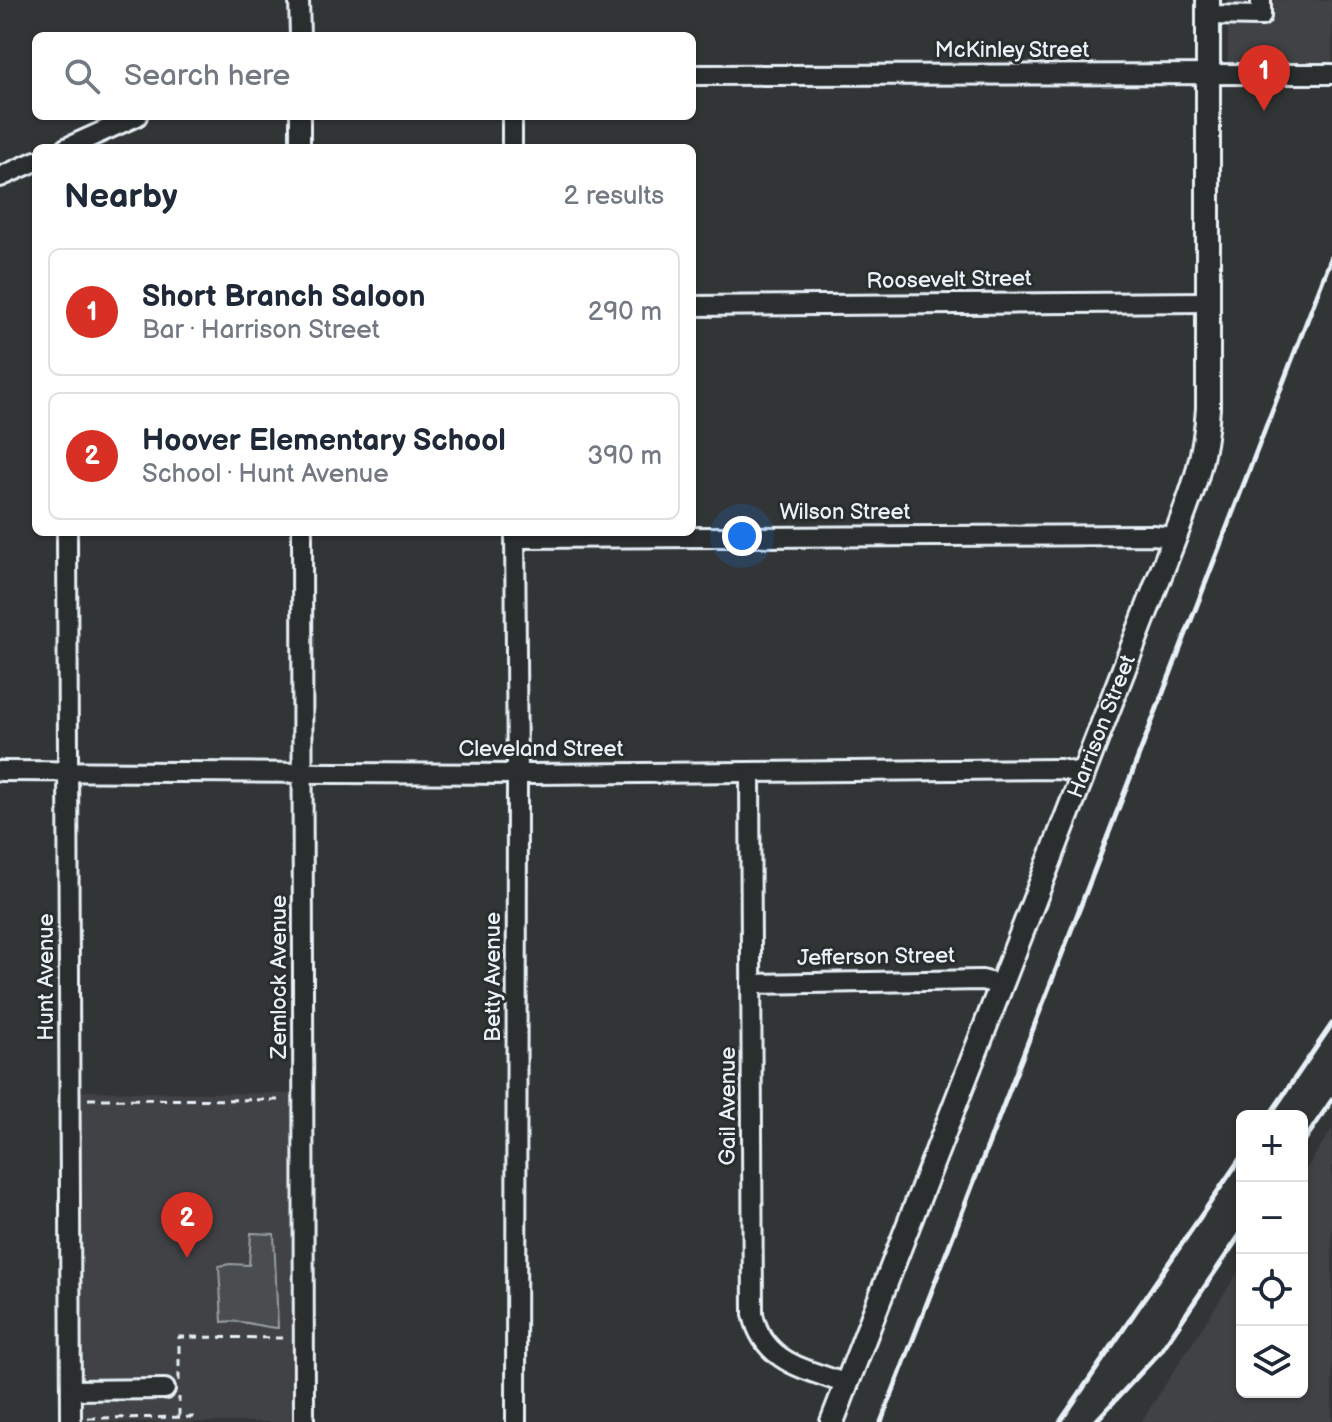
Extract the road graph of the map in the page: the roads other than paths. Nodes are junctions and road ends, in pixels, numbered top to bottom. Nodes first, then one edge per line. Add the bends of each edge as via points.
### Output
1 (299, 0) edge
2 (1261, 0) edge
3 (1208, 8) edge
4 (300, 32) edge
5 (1207, 74) junction
6 (1332, 74) edge
7 (696, 75) edge
8 (128, 120) edge
9 (300, 120) edge
10 (512, 120) edge
11 (75, 144) edge
12 (300, 144) edge
13 (512, 144) edge
14 (32, 163) edge
15 (0, 177) edge
16 (1207, 302) junction
17 (696, 306) edge
18 (696, 535) edge
19 (67, 536) edge
20 (302, 536) edge
21 (515, 536) edge
22 (1175, 537) junction
23 (0, 771) edge
24 (69, 772) junction
25 (303, 772) junction
26 (750, 772) junction
27 (517, 774) junction
28 (1082, 774) junction
29 (751, 984) junction
30 (1001, 985) junction
31 (847, 1384) junction
32 (165, 1389) dead end
33 (71, 1390) junction
34 (71, 1420) edge
35 (304, 1422) edge
36 (516, 1422) edge
37 (832, 1422) edge

1 - 4 street
2 - 3 street via 1261,16
3 - 5 main road, Harrison Street
5 - 6 street, McKinley Street
5 - 7 street, McKinley Street
5 - 16 main road, Harrison Street
8 - 11 street
9 - 12 street
10 - 13 street
14 - 15 street
16 - 17 street, Roosevelt Street
16 - 22 main road, Harrison Street via 1206,433 1196,481
18 - 22 street, Wilson Street
19 - 24 street, Hunt Avenue
20 - 25 street, Zemlock Avenue
21 - 27 street, Betty Avenue
22 - 28 main road, Harrison Street
23 - 24 street, Cleveland Street
24 - 25 street, Cleveland Street
24 - 33 street, Hunt Avenue
25 - 27 street, Cleveland Street
25 - 35 street, Zemlock Avenue
26 - 27 street, Cleveland Street
26 - 28 street, Cleveland Street via 1060,769
26 - 29 street, Gail Avenue
27 - 36 street, Betty Avenue
28 - 30 main road, Harrison Street
29 - 30 street, Jefferson Street via 982,980
29 - 31 street, Gail Avenue via 756,1327 788,1363
30 - 31 main road, Harrison Street
31 - 37 main road, Harrison Street
32 - 33 street
33 - 34 street, Hunt Avenue

